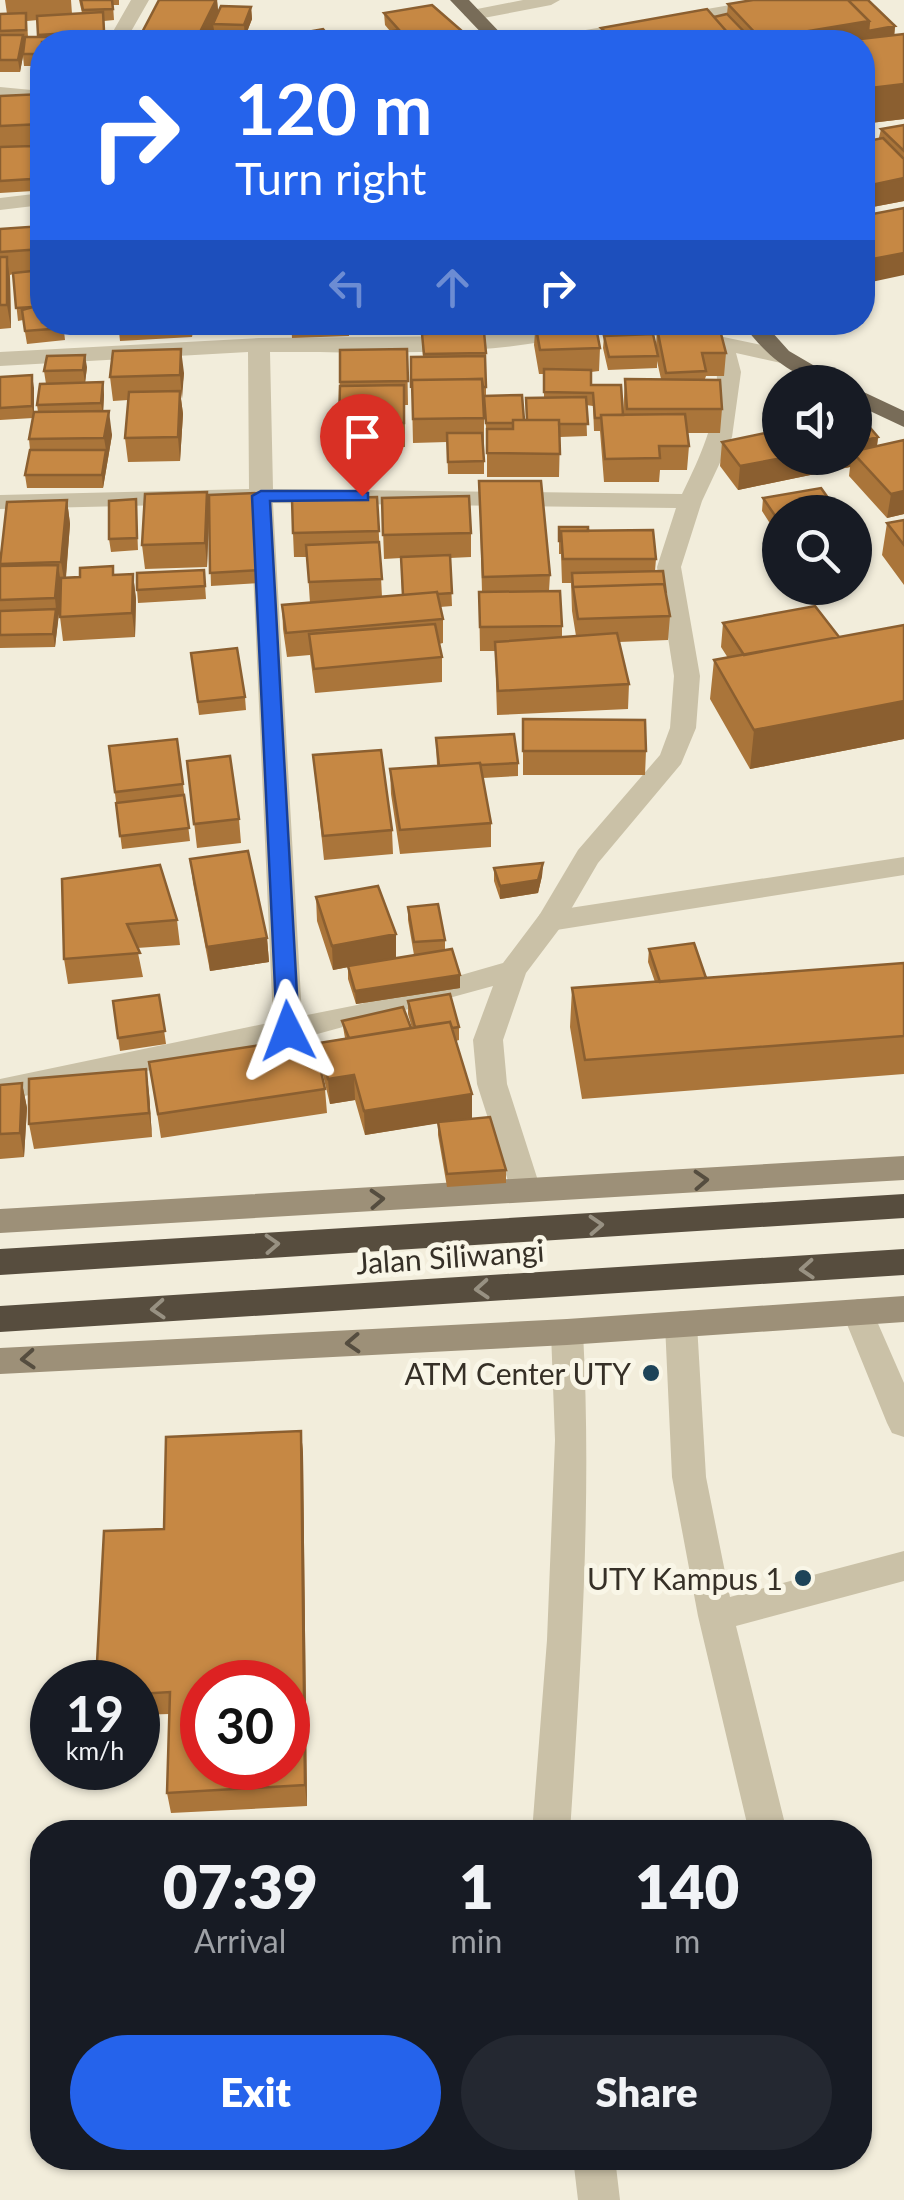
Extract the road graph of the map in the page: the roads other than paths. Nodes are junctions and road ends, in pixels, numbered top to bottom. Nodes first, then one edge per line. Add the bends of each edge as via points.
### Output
1 (140, 0) edge
2 (551, 0) edge
3 (790, 0) edge
4 (466, 7) edge
5 (123, 30) edge
6 (488, 30) edge
7 (619, 30) edge
8 (0, 93) edge
9 (30, 95) edge
10 (30, 200) edge
11 (0, 204) edge
12 (204, 335) edge
13 (545, 335) edge
14 (675, 335) edge
15 (762, 335) edge
16 (259, 345) junction
17 (723, 346) junction
18 (202, 348) junction
19 (781, 356) junction
20 (0, 359) edge
21 (798, 365) edge
22 (872, 404) edge
23 (904, 420) edge
24 (261, 496) junction
25 (690, 501) junction
26 (0, 502) edge
27 (904, 866) edge
28 (550, 921) junction
29 (513, 970) junction
30 (288, 1031) junction
31 (0, 1090) edge
32 (904, 1168) edge
33 (526, 1190) junction
34 (904, 1206) edge
35 (0, 1220) edge
36 (0, 1262) edge
37 (904, 1262) edge
38 (904, 1309) edge
39 (858, 1312) junction
40 (0, 1319) edge
41 (681, 1324) junction
42 (566, 1332) junction
43 (0, 1361) edge
44 (904, 1423) edge
45 (904, 1566) edge
46 (716, 1616) junction
47 (552, 1820) edge
48 (765, 1820) edge
49 (595, 2170) edge
50 (599, 2200) edge

1 - 5 street
2 - 4 street
3 - 7 street
4 - 6 main road
8 - 9 street
10 - 11 street
12 - 18 street
13 - 16 street via 495,342
14 - 17 street
15 - 19 main road
16 - 18 street
16 - 24 street
17 - 19 street
17 - 25 street via 730,372 721,437
18 - 20 street
19 - 21 main road
22 - 23 main road
24 - 25 street
24 - 26 street
24 - 30 street
25 - 28 street via 669,568 687,676 683,728 672,758 588,858
27 - 28 street
28 - 29 street
29 - 30 street
29 - 33 street via 488,1040 492,1084
30 - 31 street
33 -> 32 street
35 -> 33 street
36 -> 34 highway, Jalan Siliwangi
37 -> 40 highway, Jalan Siliwangi
38 - 39 street
39 - 41 street
39 - 44 street
41 - 42 street
41 - 46 street via 689,1477
42 -> 43 street
42 - 47 street via 572,1440
45 - 46 street
46 - 48 street
49 - 50 street

